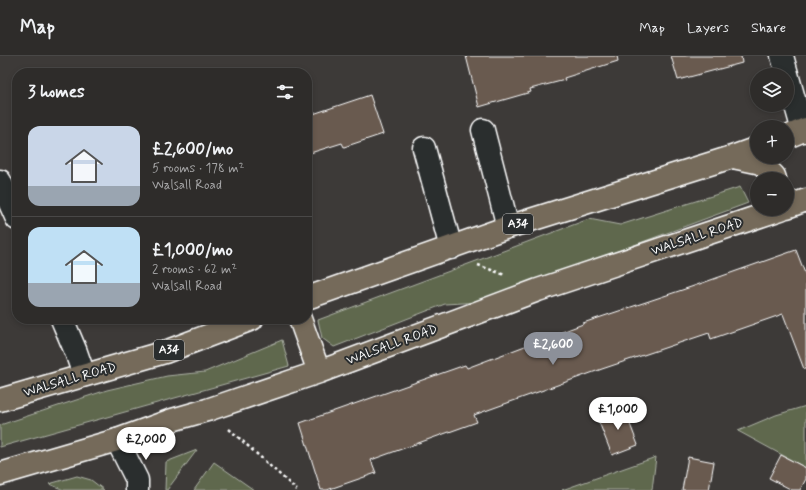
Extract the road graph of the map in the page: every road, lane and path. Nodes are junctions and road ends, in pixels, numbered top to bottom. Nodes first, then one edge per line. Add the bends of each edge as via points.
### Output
1 (782, 56) edge
2 (483, 130) dead end
3 (799, 132) edge
4 (424, 148) dead end
5 (750, 151) edge
6 (732, 157) junction
7 (770, 172) edge
8 (0, 181) edge
9 (806, 200) edge
10 (794, 204) edge
11 (12, 208) edge
12 (757, 216) edge
13 (508, 227) junction
14 (454, 246) junction
15 (538, 290) junction
16 (312, 296) edge
17 (64, 324) edge
18 (239, 324) edge
19 (302, 324) edge
20 (319, 372) junction
21 (84, 375) junction
22 (0, 400) edge
23 (207, 410) junction
24 (117, 440) junction
25 (0, 474) edge
26 (137, 490) edge
27 (297, 490) edge

1 - 3 street
2 - 13 street
4 - 14 street
5 - 6 highway, A34
6 - 7 highway via 761,162
6 - 13 highway, A34
8 - 11 street
9 - 10 highway, WALSALL ROAD
12 - 15 highway, WALSALL ROAD
13 - 14 highway, A34
14 - 15 path via 476,264
14 - 16 highway, A34
15 - 20 highway, WALSALL ROAD
17 - 21 street
18 - 21 highway, WALSALL ROAD / A34 via 165,352
19 - 20 highway
20 - 23 highway, WALSALL ROAD
21 - 22 highway, WALSALL ROAD / A34
23 - 24 highway, WALSALL ROAD
23 - 27 path
24 - 25 highway, WALSALL ROAD
24 - 26 street via 137,480

